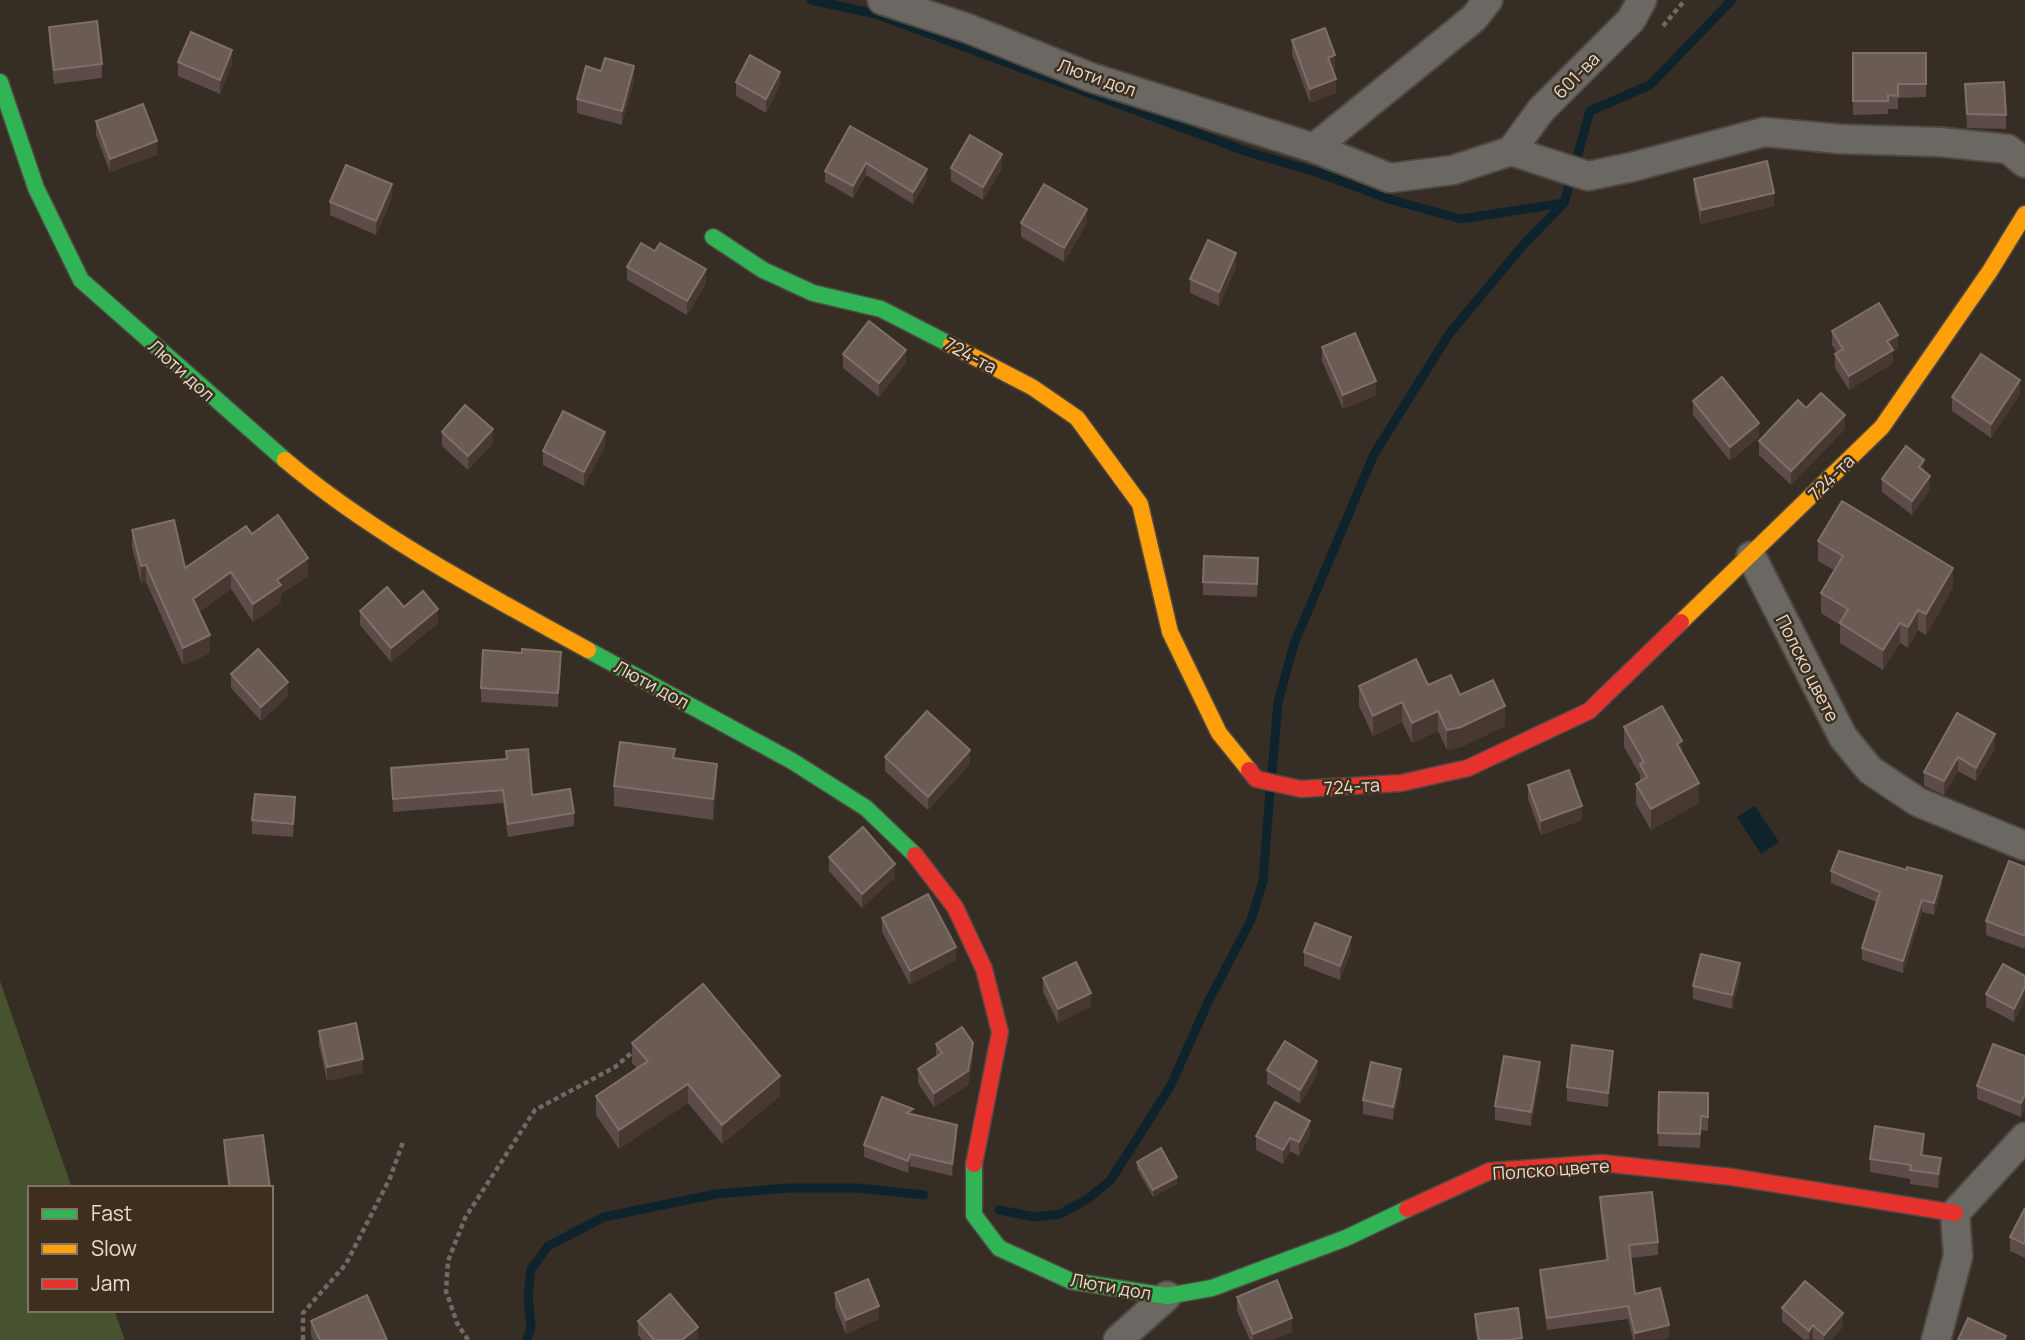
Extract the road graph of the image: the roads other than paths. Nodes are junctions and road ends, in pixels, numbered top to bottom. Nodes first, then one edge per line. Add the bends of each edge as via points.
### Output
1 (882, 0) edge
2 (1488, 0) edge
3 (1642, 0) edge
4 (0, 82) edge
5 (1314, 148) junction
6 (1511, 151) junction
7 (2025, 163) edge
8 (2025, 214) edge
9 (713, 237) dead end
10 (1752, 556) junction
11 (2025, 846) edge
12 (2025, 1136) edge
13 (1955, 1213) junction
14 (1167, 1296) junction
15 (1118, 1340) edge
16 (1936, 1340) edge

1 - 5 street, Люти дол via 1090,77
2 - 5 street via 1474,18
3 - 6 street, 601-ва via 1631,20 1541,110
4 - 14 street, Люти дол via 36,188 81,279 241,423 323,492 476,589 792,761 866,808 912,850 955,907 984,969 1000,1032 974,1166 974,1215 999,1248 1071,1281
5 - 6 street, Люти дол via 1390,177 1453,170
6 - 7 street via 1588,176 1764,132 2008,149
8 - 10 street, 724-та via 1882,427
9 - 10 street, 724-та via 763,270 813,293 892,314 1032,387 1077,418 1140,504 1170,632 1219,733 1256,779 1301,789 1401,783 1468,768 1589,711
10 - 11 street, Полско цвете via 1843,737 1870,770 1918,803
12 - 13 street
13 - 14 street, Полско цвете via 1732,1177 1602,1163 1490,1171 1346,1238 1212,1287
13 - 16 street via 1958,1256
14 - 15 street

